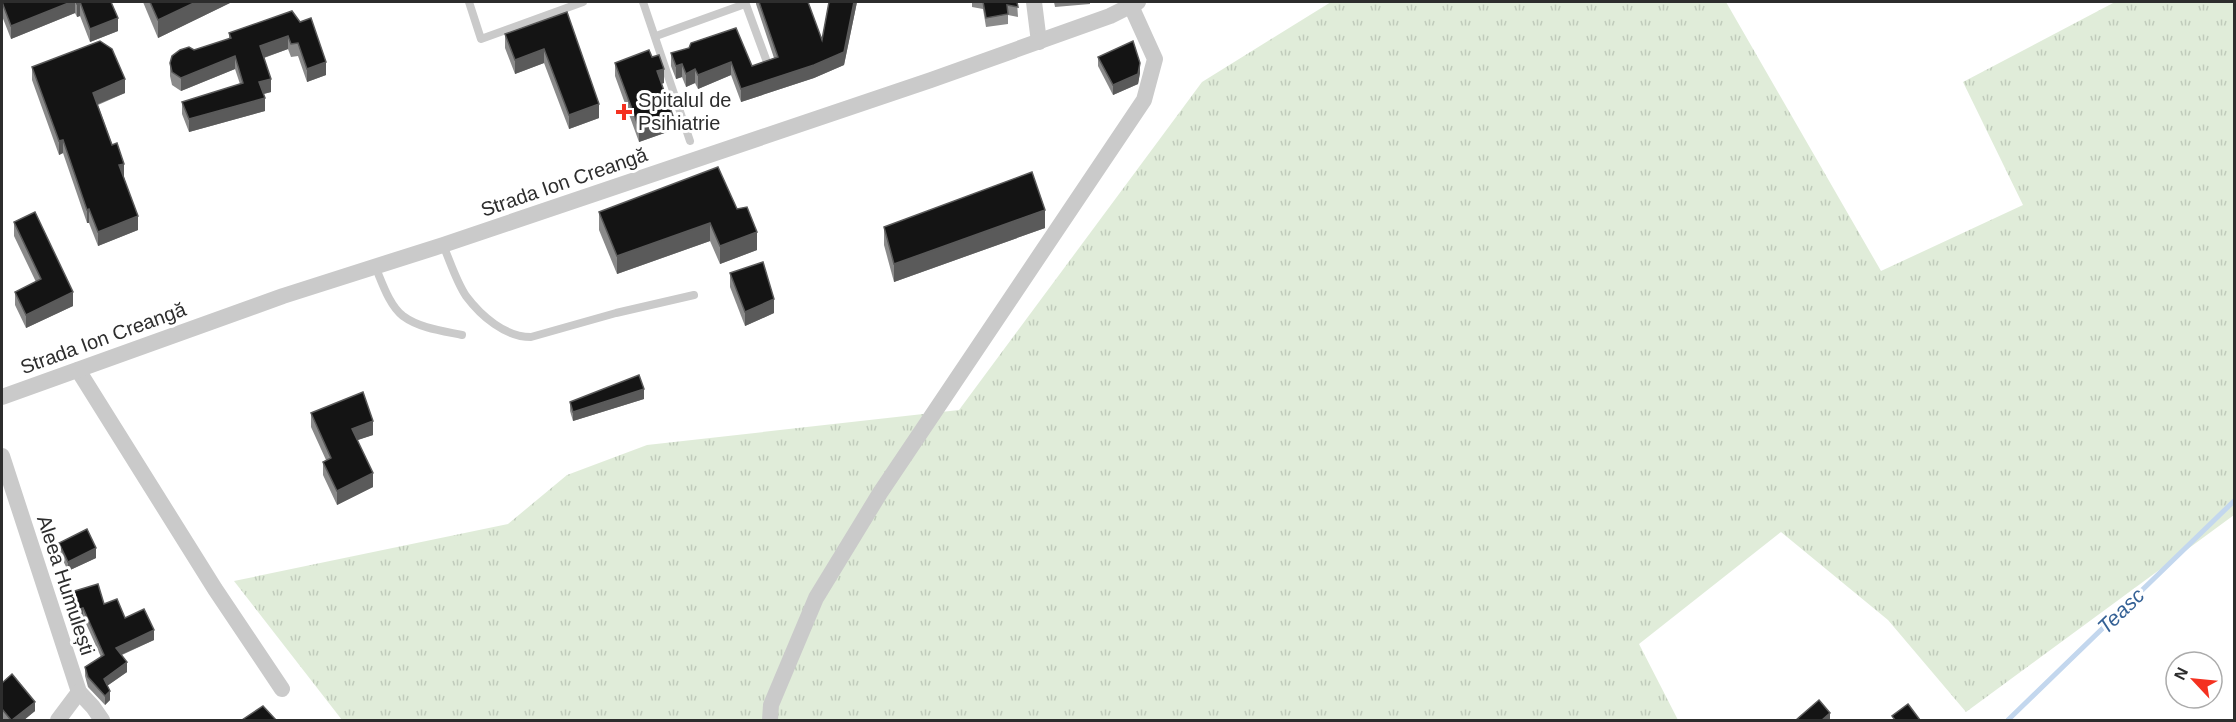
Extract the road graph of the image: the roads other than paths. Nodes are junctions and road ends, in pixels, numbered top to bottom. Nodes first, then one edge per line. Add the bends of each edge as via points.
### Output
1 (469, 2) edge
2 (583, 2) edge
3 (643, 2) edge
4 (1034, 2) edge
5 (745, 3) edge
6 (1135, 4) edge
7 (656, 36) junction
8 (1039, 42) junction
9 (767, 62) edge
10 (690, 141) dead end
11 (443, 245) junction
12 (374, 266) junction
13 (694, 295) dead end
14 (462, 335) dead end
15 (78, 370) junction
16 (2, 397) edge
17 (2, 456) edge
18 (282, 689) dead end
19 (79, 692) junction
20 (58, 720) edge
21 (102, 720) edge
22 (770, 720) edge

1 - 2 lane via 480,39
3 - 7 lane
4 - 8 street
5 - 7 lane
5 - 9 lane
6 - 8 street, Strada Ion Creangă
6 - 22 street via 1155,59 1144,100 880,493 816,598 771,705
7 - 10 lane
8 - 11 street, Strada Ion Creangă
11 - 12 street, Strada Ion Creangă
11 - 13 lane via 465,294 505,332 519,337
12 - 14 lane via 402,316
12 - 15 street, Strada Ion Creangă
15 - 16 street, Strada Ion Creangă
15 - 18 street
17 - 19 street, Aleea Humulești
19 - 20 street
19 - 21 street, Aleea Humulești

